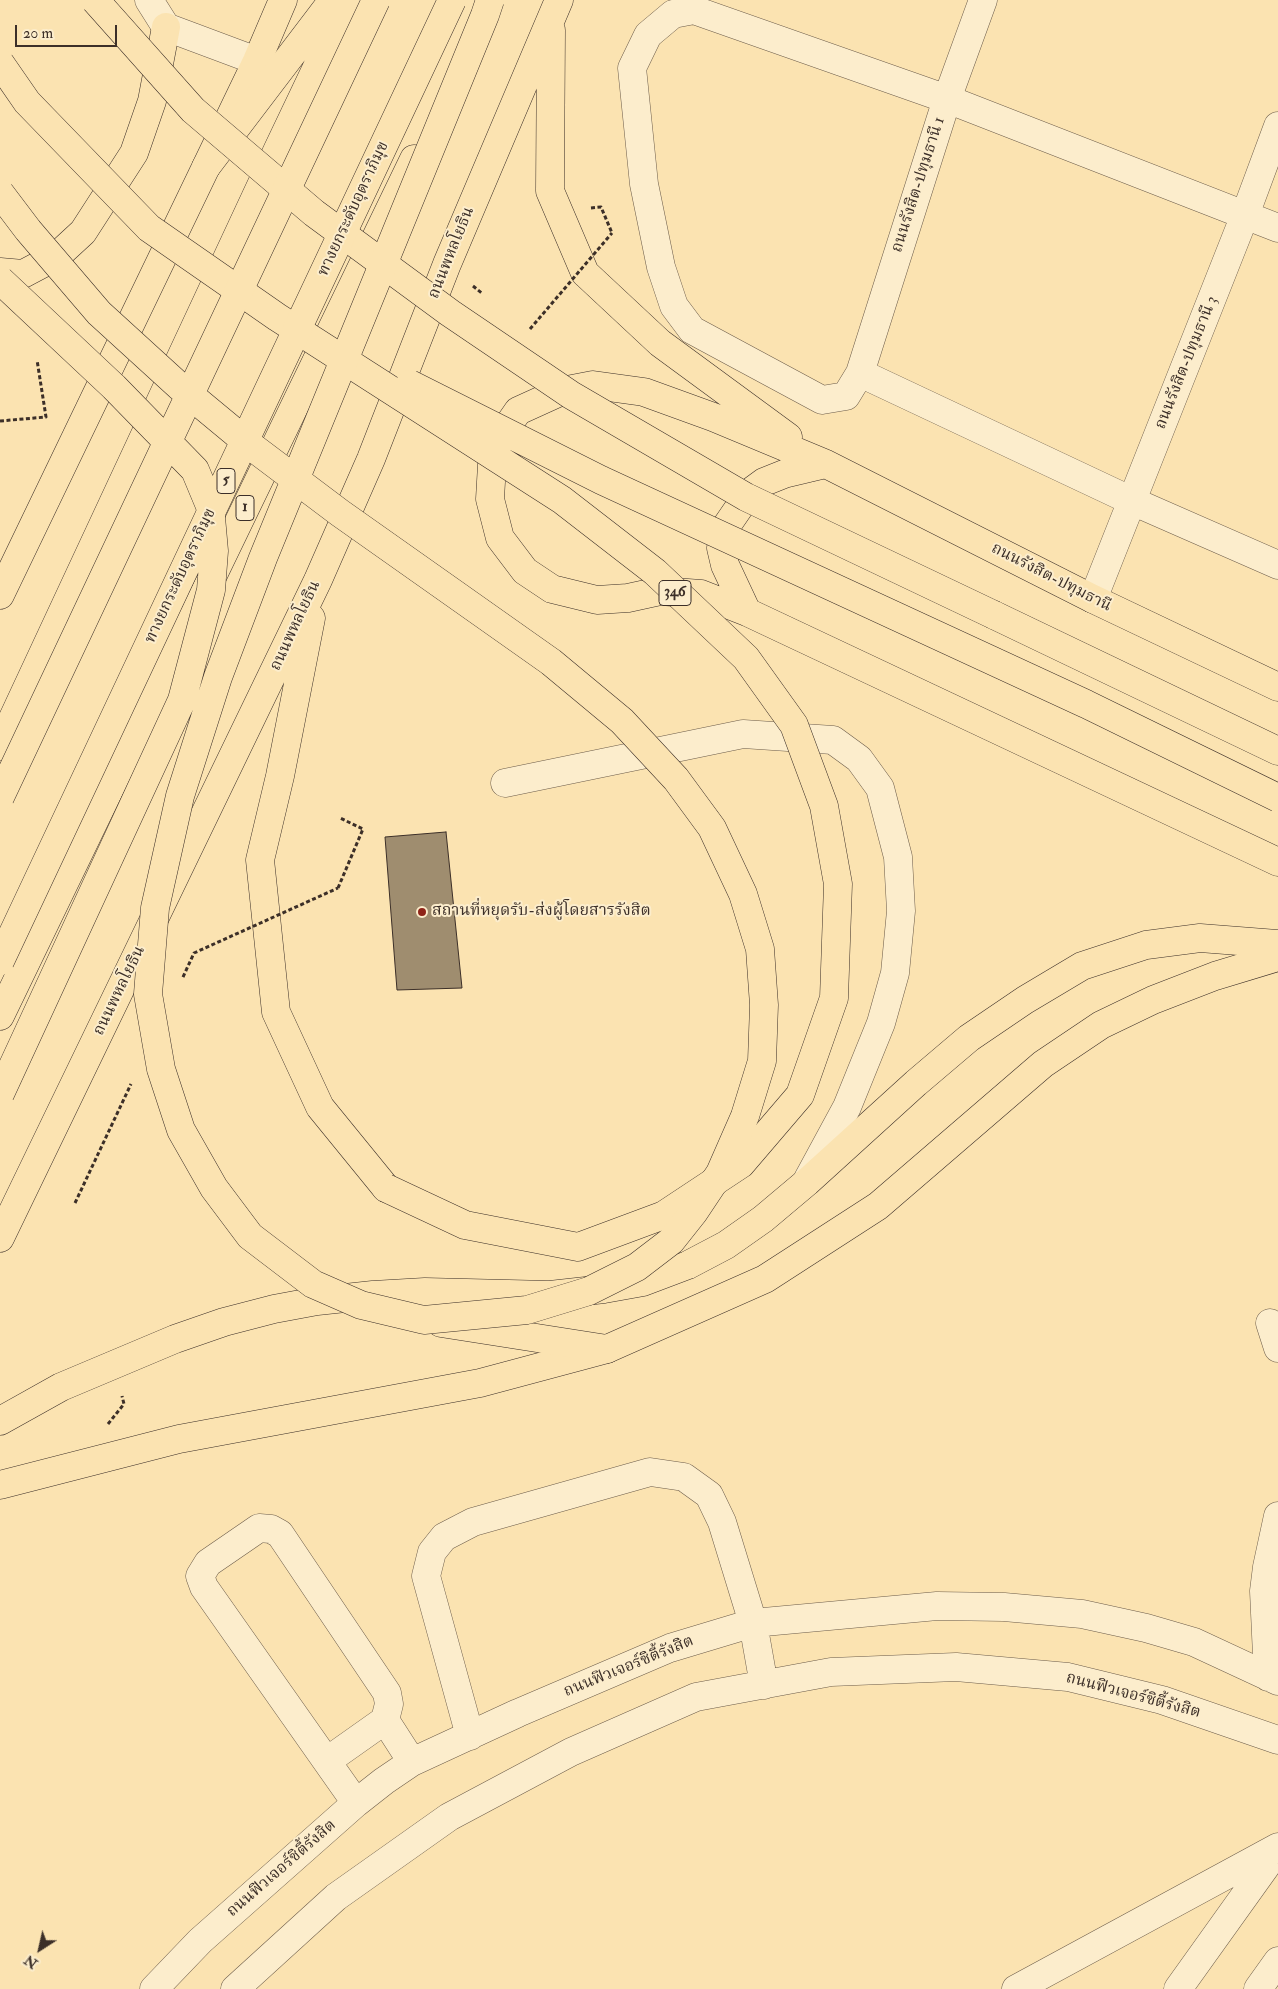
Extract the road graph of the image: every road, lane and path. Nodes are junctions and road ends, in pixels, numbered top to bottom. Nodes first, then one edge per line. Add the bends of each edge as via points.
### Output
1 (95, 0) edge
2 (149, 0) edge
3 (283, 0) edge
4 (333, 0) edge
5 (349, 0) edge
6 (376, 0) edge
7 (452, 0) edge
8 (490, 0) edge
9 (983, 0) edge
10 (555, 8) edge
11 (166, 27) junction
12 (257, 61) junction
13 (0, 63) edge
14 (947, 99) junction
15 (1278, 126) edge
16 (206, 167) junction
17 (0, 193) edge
18 (1245, 215) junction
19 (1278, 228) edge
20 (612, 232) dead end
21 (0, 272) edge
22 (0, 280) edge
23 (277, 317) junction
24 (528, 332) dead end
25 (860, 372) junction
26 (46, 417) dead end
27 (0, 421) edge
28 (826, 464) junction
29 (1132, 501) junction
30 (1278, 565) edge
31 (318, 580) junction
32 (0, 595) edge
33 (1093, 599) junction
34 (747, 612) junction
35 (1278, 687) edge
36 (0, 746) edge
37 (1278, 751) edge
38 (505, 783) dead end
39 (0, 797) edge
40 (1278, 798) edge
41 (340, 818) dead end
42 (1278, 862) edge
43 (338, 888) dead end
44 (1278, 944) edge
45 (1278, 958) edge
46 (0, 961) edge
47 (0, 1016) edge
48 (0, 1094) edge
49 (807, 1182) junction
50 (0, 1238) edge
51 (424, 1320) junction
52 (607, 1349) junction
53 (117, 1363) junction
54 (0, 1421) edge
55 (108, 1425) dead end
56 (0, 1484) edge
57 (1278, 1516) edge
58 (753, 1623) junction
59 (1273, 1679) edge
60 (764, 1685) junction
61 (385, 1720) junction
62 (470, 1736) junction
63 (1278, 1740) edge
64 (327, 1760) junction
65 (412, 1762) junction
66 (356, 1803) junction
67 (1278, 1848) edge
68 (1278, 1961) edge
69 (154, 1989) edge
70 (235, 1989) edge
71 (1016, 1989) edge
72 (1178, 1989) edge
73 (1258, 1989) edge

1 - 37 main road, bridge via 193,110 314,214 571,396 746,497
2 - 11 street
3 - 12 main road
4 - 16 main road
5 - 36 main road
6 - 39 main road, bridge
7 - 46 main road, ทางยกระดับอุตราภิมุข / 5, bridge
8 - 47 main road, 1
8 - 51 main road, bridge via 263,558 218,677 180,796 155,908 148,994 161,1069 181,1130 214,1188 250,1236 313,1284 361,1305
9 - 14 street, ถนนรังสิต-ปทุมธานี 1
10 - 28 main road via 550,191 585,273 660,343
10 - 31 main road, ถนนพหลโยธิน via 447,264 371,459
11 - 12 street
11 - 21 main road via 152,101 134,152 83,232 57,256 23,274
12 - 16 main road
13 - 23 main road, bridge via 27,102 149,228
14 - 18 street
14 - 25 street, ถนนรังสิต-ปทุมธานี 1
14 - 25 street, ถนนรังสิต-ปทุมธานี 1 via 694,10 673,14 648,35 632,68 644,184 661,267 674,306 692,330 822,400 846,396
15 - 18 street, ถนนรังสิต-ปทุมธานี 3
16 - 32 main road
17 - 51 main road, bridge via 99,313 179,386 332,507 552,662 622,721 676,779 712,828 743,894 760,949 764,1005 762,1061 745,1116 720,1173 694,1212 671,1241 637,1267 588,1291 527,1310
18 - 19 street
18 - 29 street, ถนนรังสิต-ปทุมธานี 3
20 - 24 path, bridge
22 - 48 main road, bridge via 114,387 195,470 210,506 214,551 211,590 182,700
23 - 31 main road, bridge via 562,500 655,572 746,658 794,725 824,806 838,884 834,998 800,1095 741,1164 664,1215 578,1247 465,1226 386,1188 320,1107 276,1012 260,860 280,776
23 - 40 main road, bridge via 600,480 1077,700
25 - 29 street
26 - 27 path
28 - 33 main road, ถนนรังสิต-ปทุมธานี / 346
28 - 34 main road via 764,482 749,493 726,528 721,548 725,565
28 - 34 main road, 346 via 644,392 593,385 562,391 518,411 493,447 490,499 500,538 525,571 552,589 597,600 660,591 701,594
29 - 30 street
29 - 33 street, ถนนรังสิต-ปทุมธานี 3
31 - 50 main road, ถนนพหลโยธิน
33 - 35 main road, ถนนรังสิต-ปทุมธานี / 346
34 - 42 main road, 346
38 - 49 street via 743,734 833,740 859,759 880,788 898,857 901,912 895,973 881,1023 847,1107
41 - 43 path via 363,829
44 - 49 main road via 1200,938 1146,945 1082,966 969,1038
45 - 52 main road via 1215,976 1101,1025 1043,1064 878,1206 765,1279
49 - 53 main road via 726,1245 688,1265 643,1282 550,1294 425,1292 317,1301 274,1308 224,1322
51 - 52 main road, bridge
52 - 56 main road via 480,1383 179,1438
53 - 54 main road via 61,1387
53 - 55 path via 124,1404
57 - 59 street via 1264,1591
58 - 59 street, ถนนฟิวเจอร์ซิตี้รังสิต via 937,1606 1004,1607 1082,1614 1194,1642
58 - 60 street
58 - 62 street, ถนนฟิวเจอร์ซิตี้รังสิต via 670,1648
58 - 62 street via 722,1522 709,1494 684,1477 650,1472 473,1522 444,1537 432,1552 426,1576
60 - 63 street, ถนนฟิวเจอร์ซิตี้รังสิต via 831,1672 956,1667 1068,1677 1162,1700
60 - 70 street, ถนนฟิวเจอร์ซิตี้รังสิต via 696,1698 571,1752 448,1817 336,1897
61 - 64 street
61 - 64 street via 389,1704 387,1693 280,1534 259,1528 208,1563 200,1576 204,1587
61 - 65 street
62 - 65 street, ถนนฟิวเจอร์ซิตี้รังสิต
64 - 66 street
65 - 66 street, ถนนฟิวเจอร์ซิตี้รังสิต
66 - 69 street, ถนนฟิวเจอร์ซิตี้รังสิต via 200,1941
67 - 71 street
67 - 72 street
68 - 73 street

